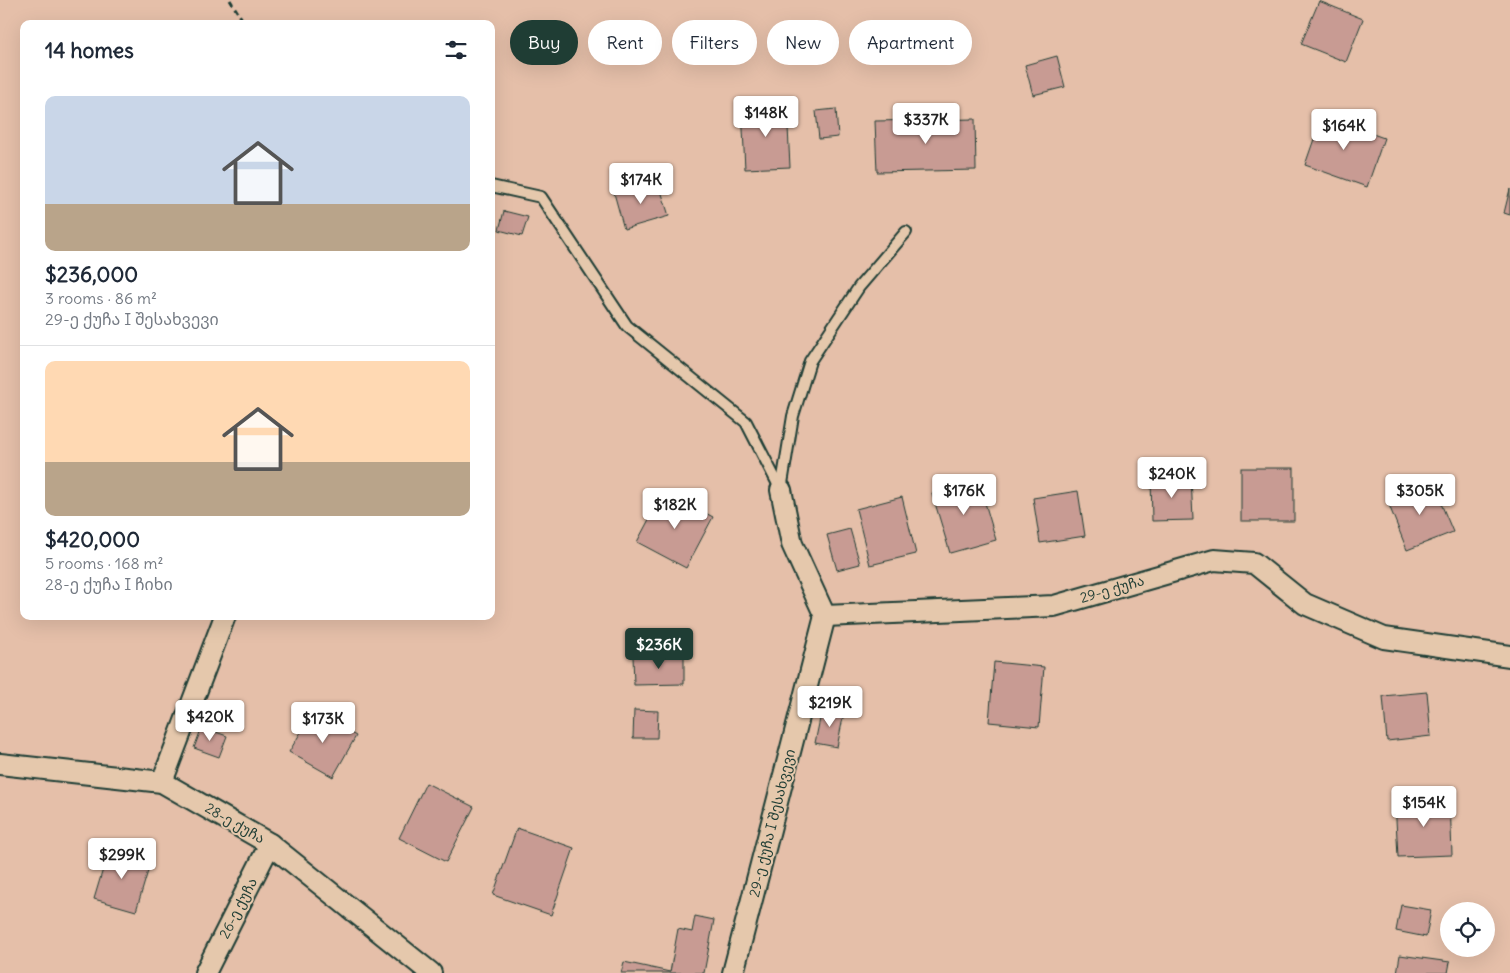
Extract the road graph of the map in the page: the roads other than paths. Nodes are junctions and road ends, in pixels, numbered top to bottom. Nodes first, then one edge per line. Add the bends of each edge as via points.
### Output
1 (495, 187) edge
2 (906, 232) dead end
3 (781, 490) junction
4 (825, 616) junction
5 (223, 620) edge
6 (1510, 656) edge
7 (0, 764) edge
8 (162, 782) junction
9 (270, 844) junction
10 (205, 973) edge
11 (431, 973) edge
12 (733, 973) edge

1 - 3 lane via 541,197 627,326 746,422
2 - 3 lane via 859,287 810,361 793,416
3 - 4 street via 792,544
4 - 6 street, 29-ე ქუჩა via 1054,606 1214,560 1254,563 1305,604 1384,638
4 - 12 street, 29-ე ქუჩა I შესახვევი
5 - 8 street
7 - 8 street, 28-ე ქუჩა
8 - 9 street, 28-ე ქუჩა
9 - 10 street, 26-ე ქუჩა
9 - 11 street, 28-ე ქუჩა

